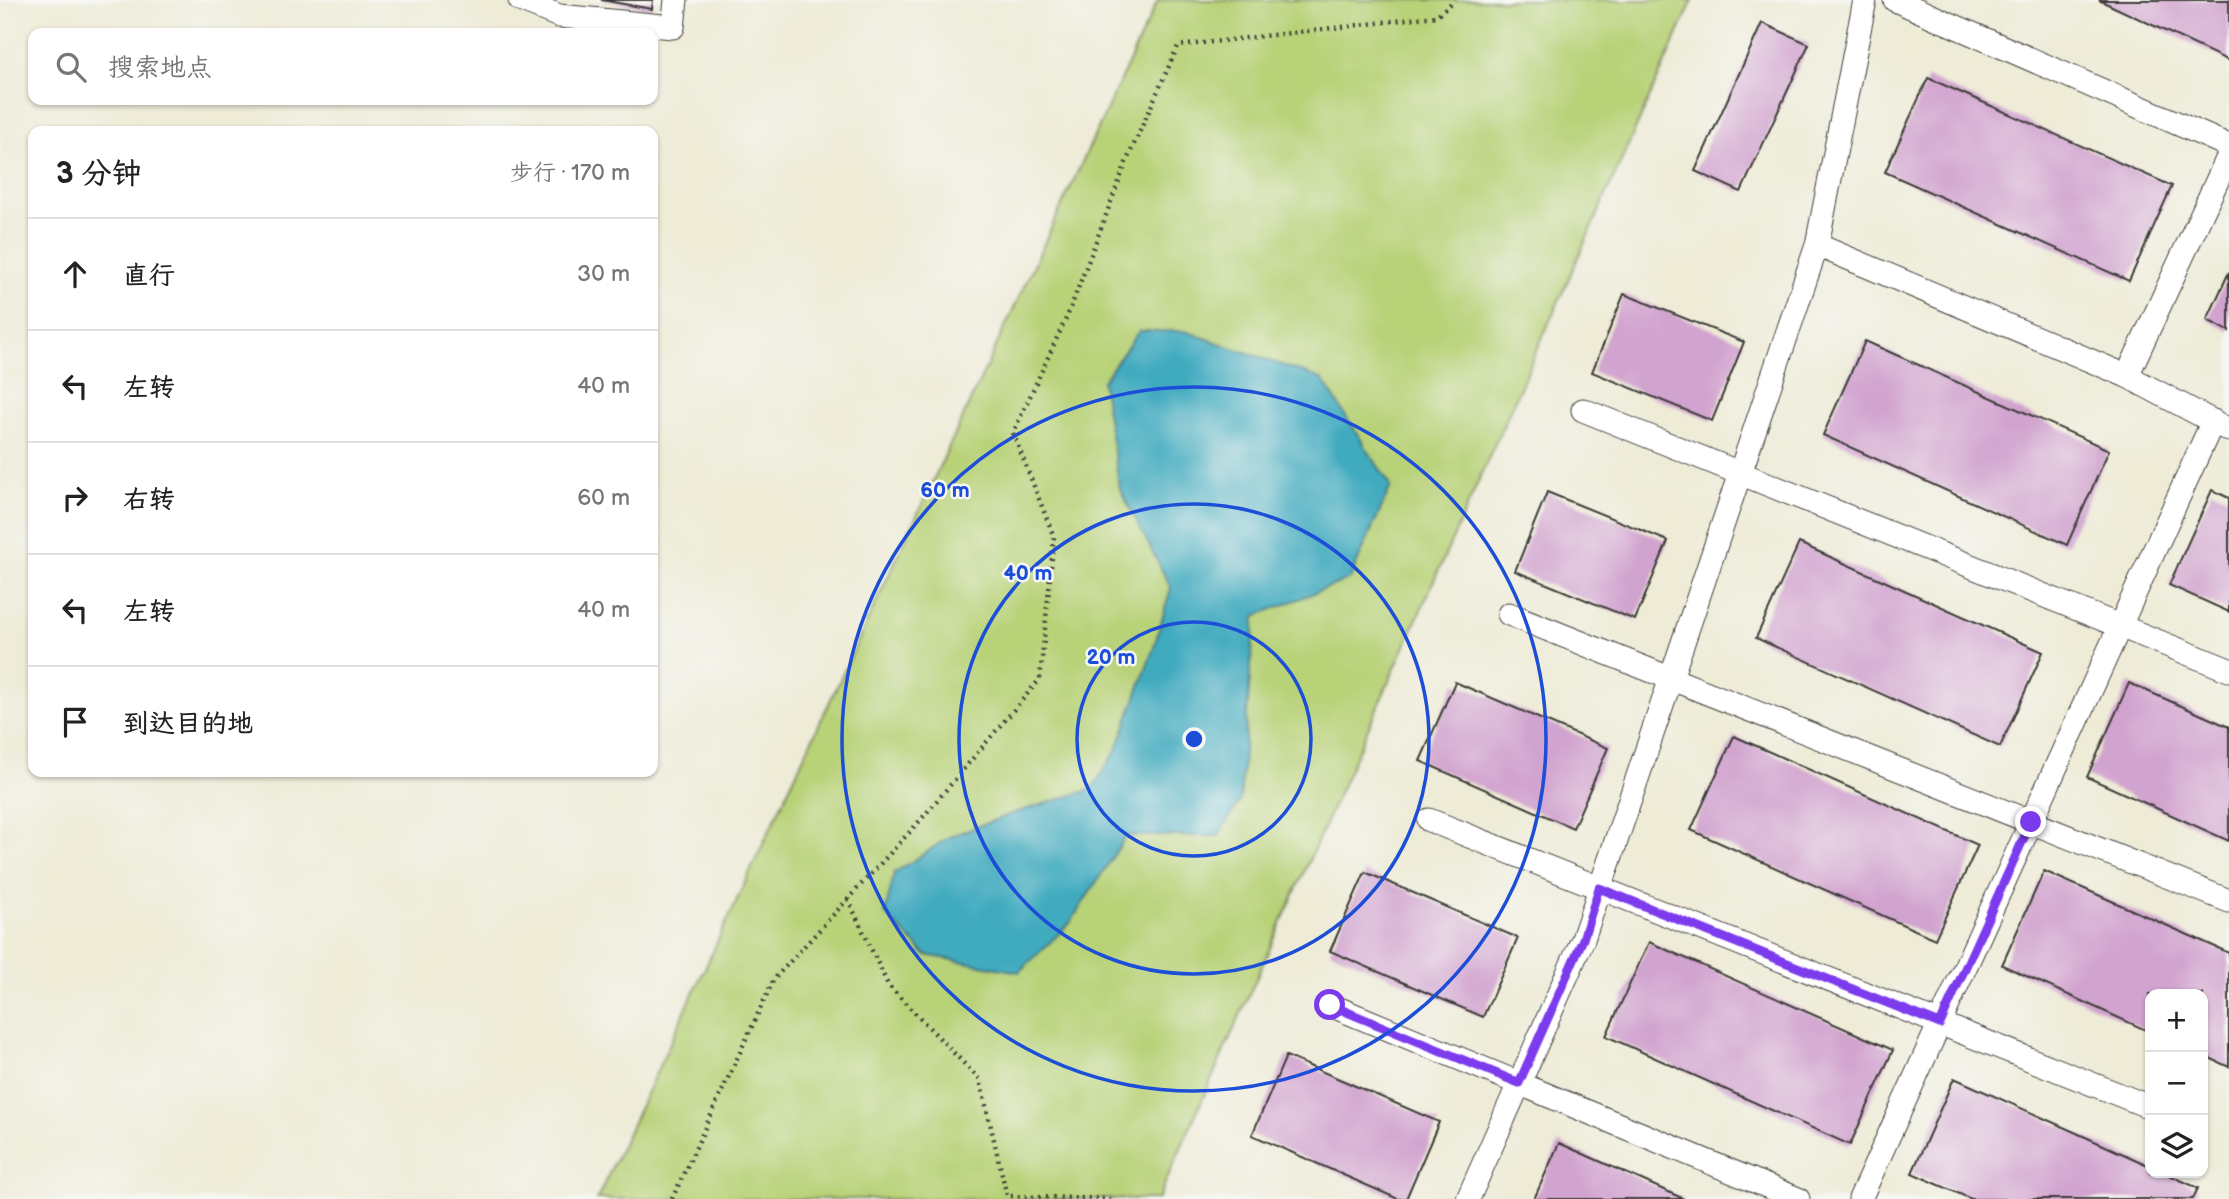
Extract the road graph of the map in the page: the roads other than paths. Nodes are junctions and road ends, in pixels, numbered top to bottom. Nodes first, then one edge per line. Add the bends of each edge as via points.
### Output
1 (520, 0) edge
2 (676, 0) edge
3 (1865, 0) edge
4 (1895, 0) edge
5 (2229, 146) edge
6 (2229, 155) edge
7 (1816, 245) junction
8 (2127, 376) junction
9 (1583, 410) dead end
10 (2221, 425) edge
11 (1739, 473) junction
12 (1509, 614) dead end
13 (2120, 626) junction
14 (2229, 670) edge
15 (1670, 679) junction
16 (1429, 820) dead end
17 (2031, 822) junction
18 (1599, 888) junction
19 (2229, 901) edge
20 (1330, 1005) dead end
21 (1940, 1024) junction
22 (1519, 1083) junction
23 (2145, 1105) edge
24 (1468, 1199) edge
25 (1798, 1199) edge
26 (1860, 1199) edge

1 - 2 lane via 559,16 673,27
3 - 7 lane
4 - 5 lane
6 - 8 lane
7 - 8 lane
7 - 11 lane
8 - 10 lane
9 - 11 lane
10 - 13 lane
11 - 13 lane
11 - 15 lane
12 - 15 lane
13 - 14 lane
13 - 17 lane
15 - 17 lane
15 - 18 lane
16 - 18 lane
17 - 19 lane
17 - 21 lane
18 - 21 lane
18 - 22 lane via 1583,939
20 - 22 lane
21 - 23 lane
21 - 26 lane
22 - 24 lane
22 - 25 lane

